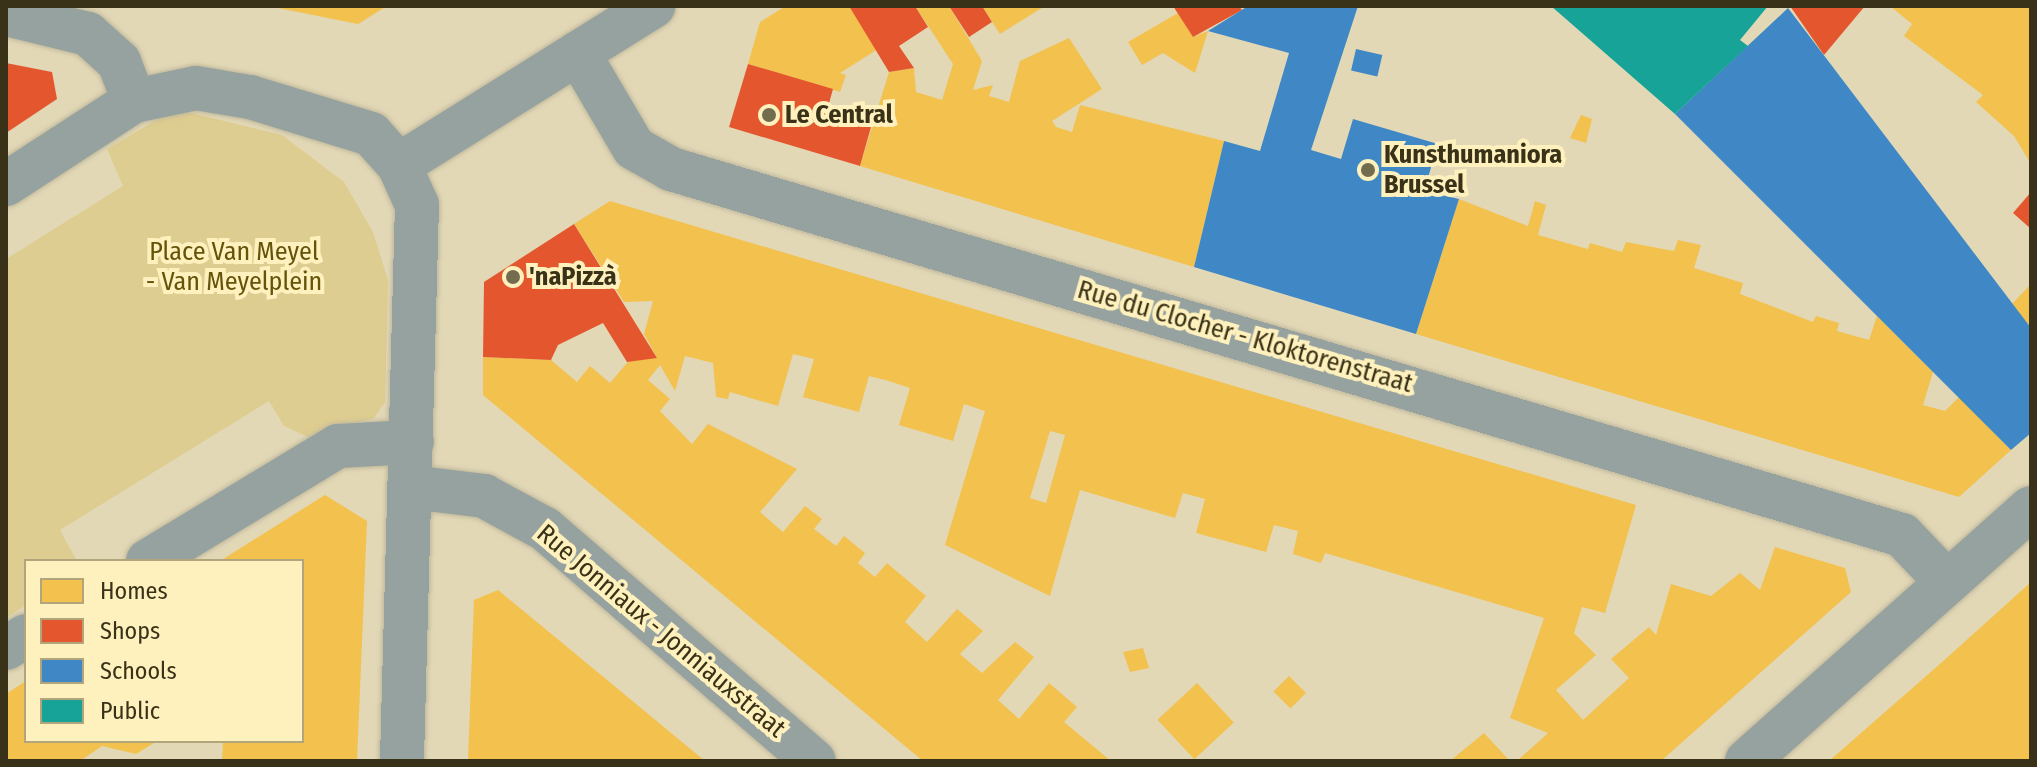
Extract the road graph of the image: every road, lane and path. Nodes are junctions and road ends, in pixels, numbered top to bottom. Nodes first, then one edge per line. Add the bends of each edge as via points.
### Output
1 (653, 6) edge
2 (6, 14) edge
3 (594, 31) edge
4 (134, 101) junction
5 (399, 165) junction
6 (6, 184) edge
7 (412, 442) junction
8 (411, 487) junction
9 (2031, 508) edge
10 (151, 559) edge
11 (1947, 582) junction
12 (24, 637) edge
13 (6, 648) edge
14 (402, 761) edge
15 (814, 761) edge
16 (1747, 761) edge

1 - 3 street
2 - 4 street via 88,34 119,62
3 - 5 street
3 - 11 street, Rue du Clocher - Kloktorenstraat via 634,148 671,169 1902,535
4 - 5 street via 196,88 250,97 371,134
4 - 6 street
5 - 7 street via 417,205
7 - 8 street
7 - 10 street via 338,446
8 - 14 street
8 - 15 street, Rue Jonniaux - Jonniauxstraat via 484,496 545,529
9 - 11 street
11 - 16 street
12 - 13 street

